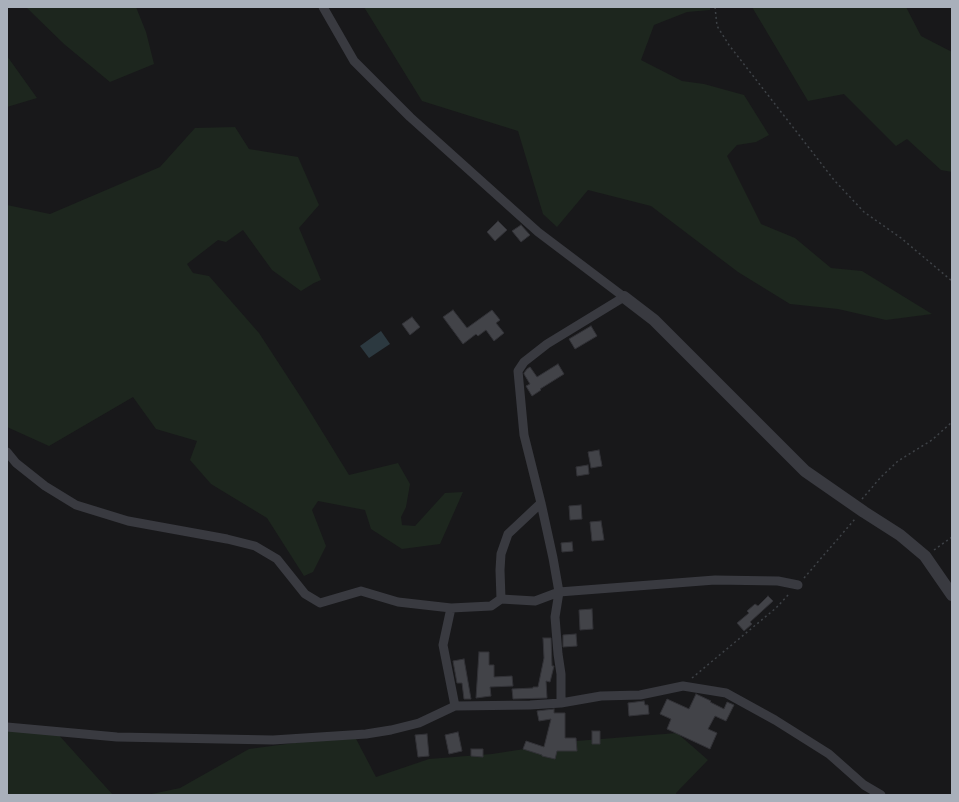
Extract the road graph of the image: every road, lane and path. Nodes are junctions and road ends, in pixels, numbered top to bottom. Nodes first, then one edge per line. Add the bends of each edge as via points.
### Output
1 (323, 7) edge
2 (715, 7) edge
3 (952, 281) edge
4 (624, 297) junction
5 (952, 422) edge
6 (7, 452) edge
7 (541, 503) junction
8 (860, 510) junction
9 (952, 537) edge
10 (925, 556) junction
11 (798, 585) junction
12 (559, 592) junction
13 (952, 595) edge
14 (501, 599) junction
15 (451, 608) junction
16 (683, 686) junction
17 (561, 703) junction
18 (455, 706) junction
19 (7, 727) edge
20 (881, 795) edge

1 - 4 street via 354,61 410,117 538,232
2 - 3 path via 717,26 729,45 834,180 864,212 901,238
4 - 7 street via 547,344 518,370 524,435
4 - 8 street via 654,320 805,471
5 - 8 path via 881,477
6 - 15 street via 16,463 44,486 76,505 128,521 255,546 277,559 305,594 320,602 361,591 398,602
7 - 12 street
7 - 14 street via 508,534 501,554
8 - 10 street
8 - 11 path via 855,520
9 - 10 path
10 - 13 street
11 - 12 street via 778,581 715,580
11 - 16 path via 776,608
12 - 14 street via 535,601
12 - 17 street via 555,617 561,674
14 - 15 street via 491,606
15 - 18 street via 443,645
16 - 17 street via 640,695 601,696
16 - 20 street via 732,696 830,754 864,786
17 - 18 street
18 - 19 street via 418,723 391,730 273,740 117,737

